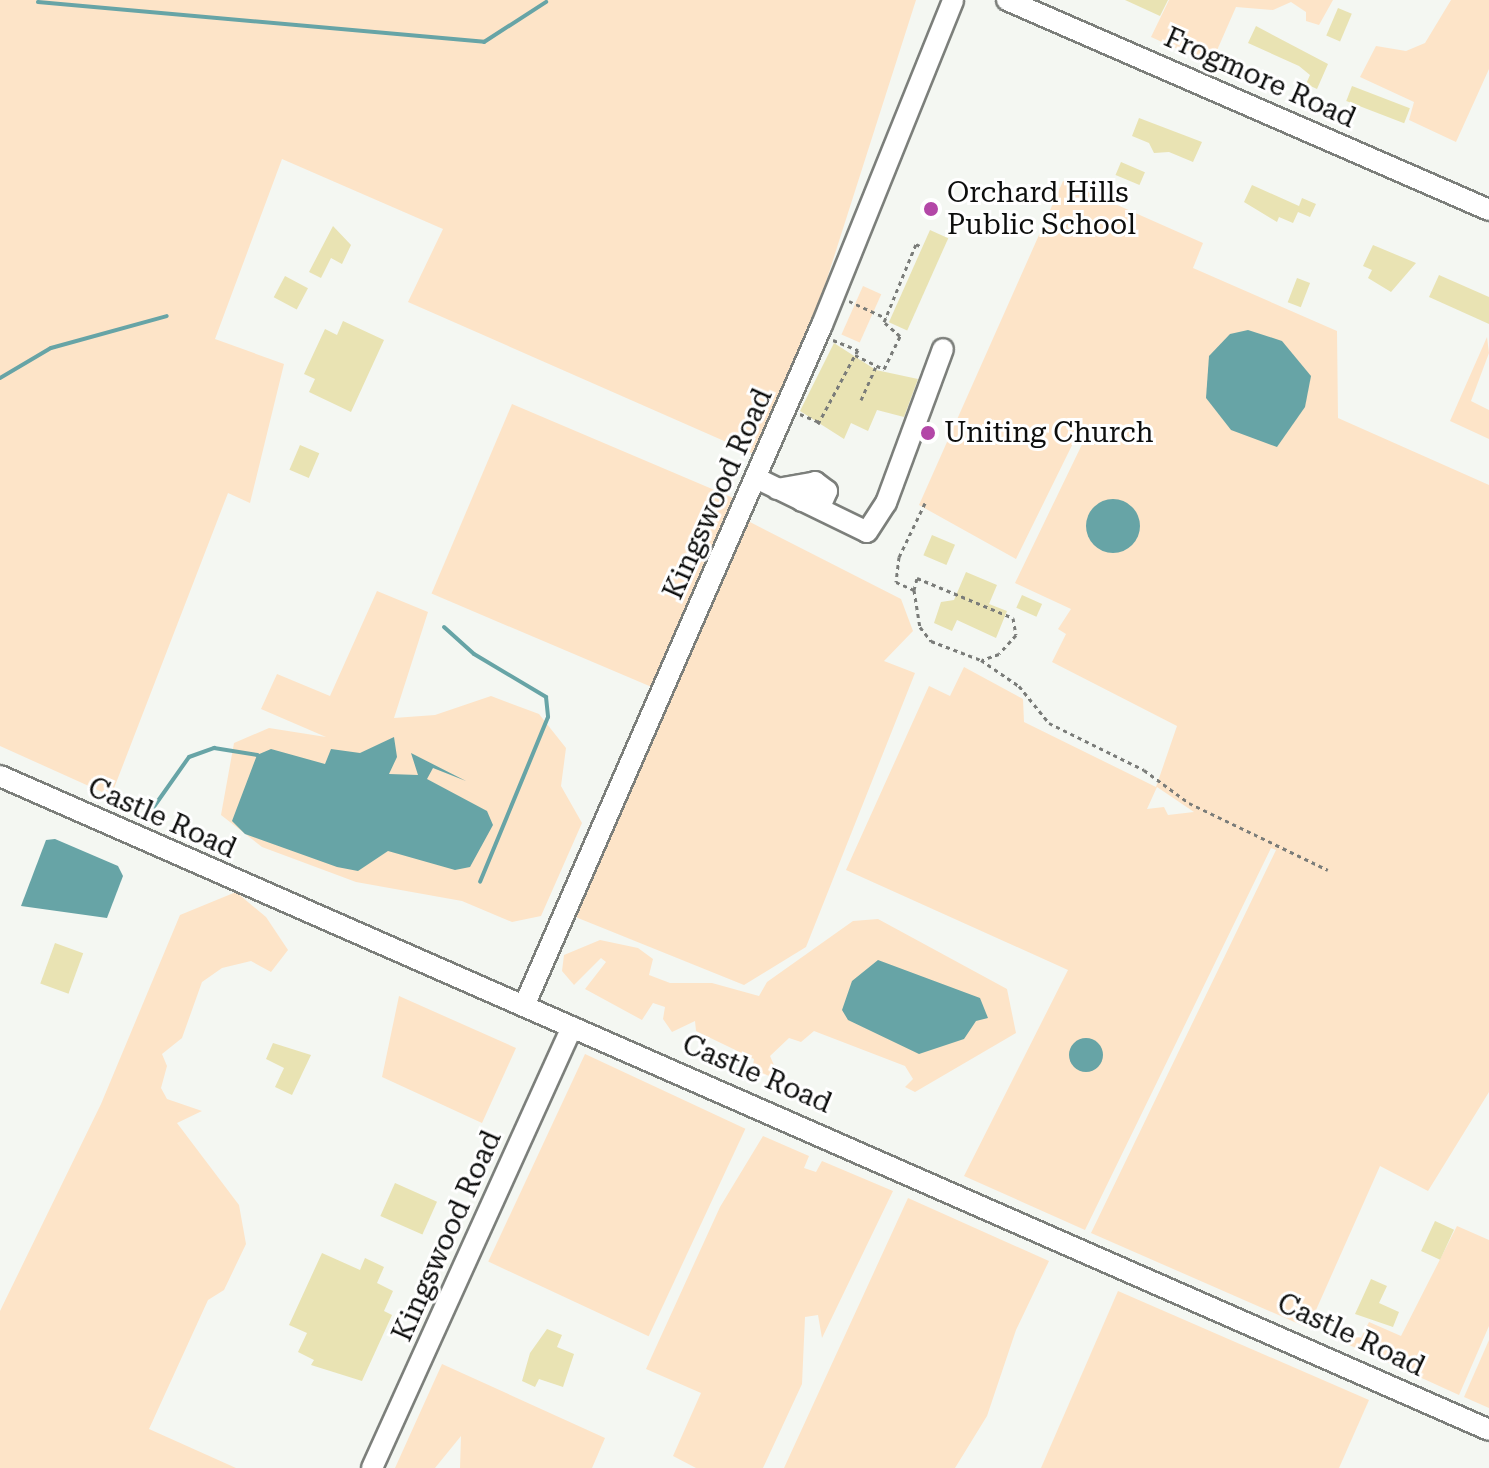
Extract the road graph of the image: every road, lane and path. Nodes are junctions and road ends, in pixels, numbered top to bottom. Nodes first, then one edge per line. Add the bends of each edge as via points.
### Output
1 (953, 0) edge
2 (1007, 0) edge
3 (1489, 210) edge
4 (922, 247) dead end
5 (847, 300) dead end
6 (886, 318) junction
7 (833, 339) dead end
8 (943, 349) dead end
9 (855, 355) junction
10 (877, 366) junction
11 (861, 400) dead end
12 (797, 412) dead end
13 (756, 478) junction
14 (925, 503) dead end
15 (914, 590) junction
16 (981, 660) junction
17 (0, 776) edge
18 (1328, 870) dead end
19 (524, 1006) junction
20 (572, 1027) junction
21 (1489, 1430) edge
22 (372, 1468) edge

1 - 13 street, Kingswood Road
2 - 3 street, Frogmore Road
4 - 6 path via 916,244
5 - 6 path
6 - 10 path via 900,336 884,369
7 - 9 path via 858,350
8 - 13 street via 886,503 867,532 805,483 777,489
9 - 10 path
9 - 12 path via 818,423
10 - 11 path
13 - 19 street, Kingswood Road
14 - 15 path via 899,557 896,582
15 - 16 path via 920,627 931,641
15 - 16 path via 917,578 1013,618 1016,635 999,654
16 - 18 path via 1019,686 1049,723 1144,770 1189,803
17 - 19 street, Castle Road
19 - 20 street, Castle Road
20 - 21 street, Castle Road
20 - 22 street, Kingswood Road

